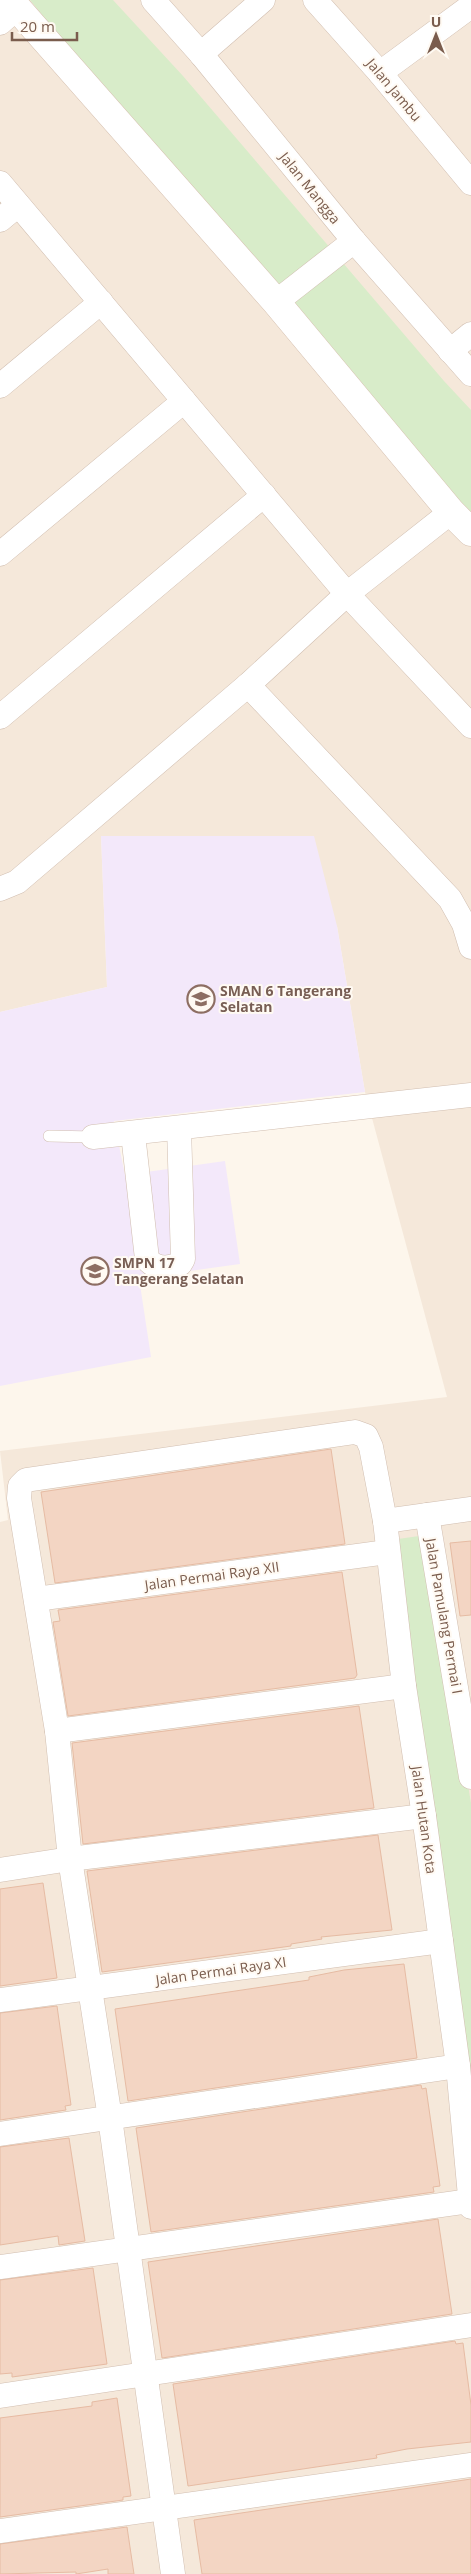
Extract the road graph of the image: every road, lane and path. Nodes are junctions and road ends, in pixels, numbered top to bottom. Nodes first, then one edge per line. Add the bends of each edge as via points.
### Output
1 (153, 0) edge
2 (262, 0) edge
3 (315, 0) edge
4 (471, 6) edge
5 (9, 10) edge
6 (201, 54) junction
7 (380, 73) junction
8 (468, 174) edge
9 (0, 183) edge
10 (18, 205) junction
11 (0, 220) edge
12 (354, 241) junction
13 (101, 302) junction
14 (276, 302) junction
15 (471, 334) edge
16 (450, 351) junction
17 (471, 374) edge
18 (0, 386) edge
19 (184, 402) junction
20 (264, 495) junction
21 (451, 512) junction
22 (471, 532) edge
23 (0, 554) edge
24 (347, 594) junction
25 (248, 685) junction
26 (0, 717) edge
27 (471, 726) edge
28 (0, 889) edge
29 (471, 947) edge
30 (471, 1095) edge
31 (179, 1128) junction
32 (133, 1134) junction
33 (49, 1136) dead end
34 (93, 1137) joint
35 (471, 1509) edge
36 (427, 1515) junction
37 (385, 1521) junction
38 (388, 1552) junction
39 (36, 1599) junction
40 (404, 1686) junction
41 (57, 1731) junction
42 (471, 1777) edge
43 (424, 1816) junction
44 (70, 1859) junction
45 (0, 1870) edge
46 (441, 1941) junction
47 (91, 1988) junction
48 (0, 2000) edge
49 (458, 2066) junction
50 (110, 2118) junction
51 (0, 2134) edge
52 (471, 2204) edge
53 (128, 2250) junction
54 (0, 2266) edge
55 (471, 2324) edge
56 (143, 2375) junction
57 (0, 2396) edge
58 (471, 2464) edge
59 (163, 2508) junction
60 (0, 2531) edge
61 (173, 2574) edge

1 - 6 street, Jalan Mangga
2 - 6 street
3 - 7 street, Jalan Jambu
4 - 7 street
5 - 14 street
6 - 12 street, Jalan Mangga
7 - 8 street, Jalan Jambu
9 - 10 street
10 - 11 street
10 - 13 street
12 - 14 street
12 - 16 street, Jalan Mangga
13 - 18 street
13 - 19 street
14 - 21 street
15 - 16 street
16 - 17 street, Jalan Mangga
19 - 20 street
19 - 23 street
20 - 24 street
20 - 26 street
21 - 22 street
21 - 24 street
24 - 25 street
24 - 27 street
25 - 28 street via 17,882
25 - 29 street via 450,899 464,924
30 - 31 street
31 - 32 street
31 - 32 street via 183,1259 180,1264 165,1267 156,1266 147,1259
32 - 34 street
33 - 34 lane
35 - 36 street
36 - 37 street
36 - 42 street, Jalan Pamulang Permai I
37 - 38 street, Jalan Hutan Kota
37 - 39 street, Jalan Hutan Kota via 370,1447 366,1436 355,1432 26,1480 20,1486 18,1498
38 - 39 street, Jalan Permai Raya XII
38 - 40 street, Jalan Hutan Kota
39 - 41 street
40 - 41 street
40 - 43 street, Jalan Hutan Kota
41 - 44 street
43 - 44 street
43 - 46 street, Jalan Hutan Kota
44 - 45 street
44 - 47 street
46 - 47 street, Jalan Permai Raya XI
46 - 49 street, Jalan Hutan Kota
47 - 48 street, Jalan Permai Raya XI
47 - 50 street
49 - 50 street
49 - 52 street, Jalan Hutan Kota
50 - 51 street
50 - 53 street
52 - 53 street
53 - 54 street
53 - 56 street
55 - 56 street
56 - 57 street
56 - 59 street
58 - 59 street
59 - 60 street
59 - 61 street

